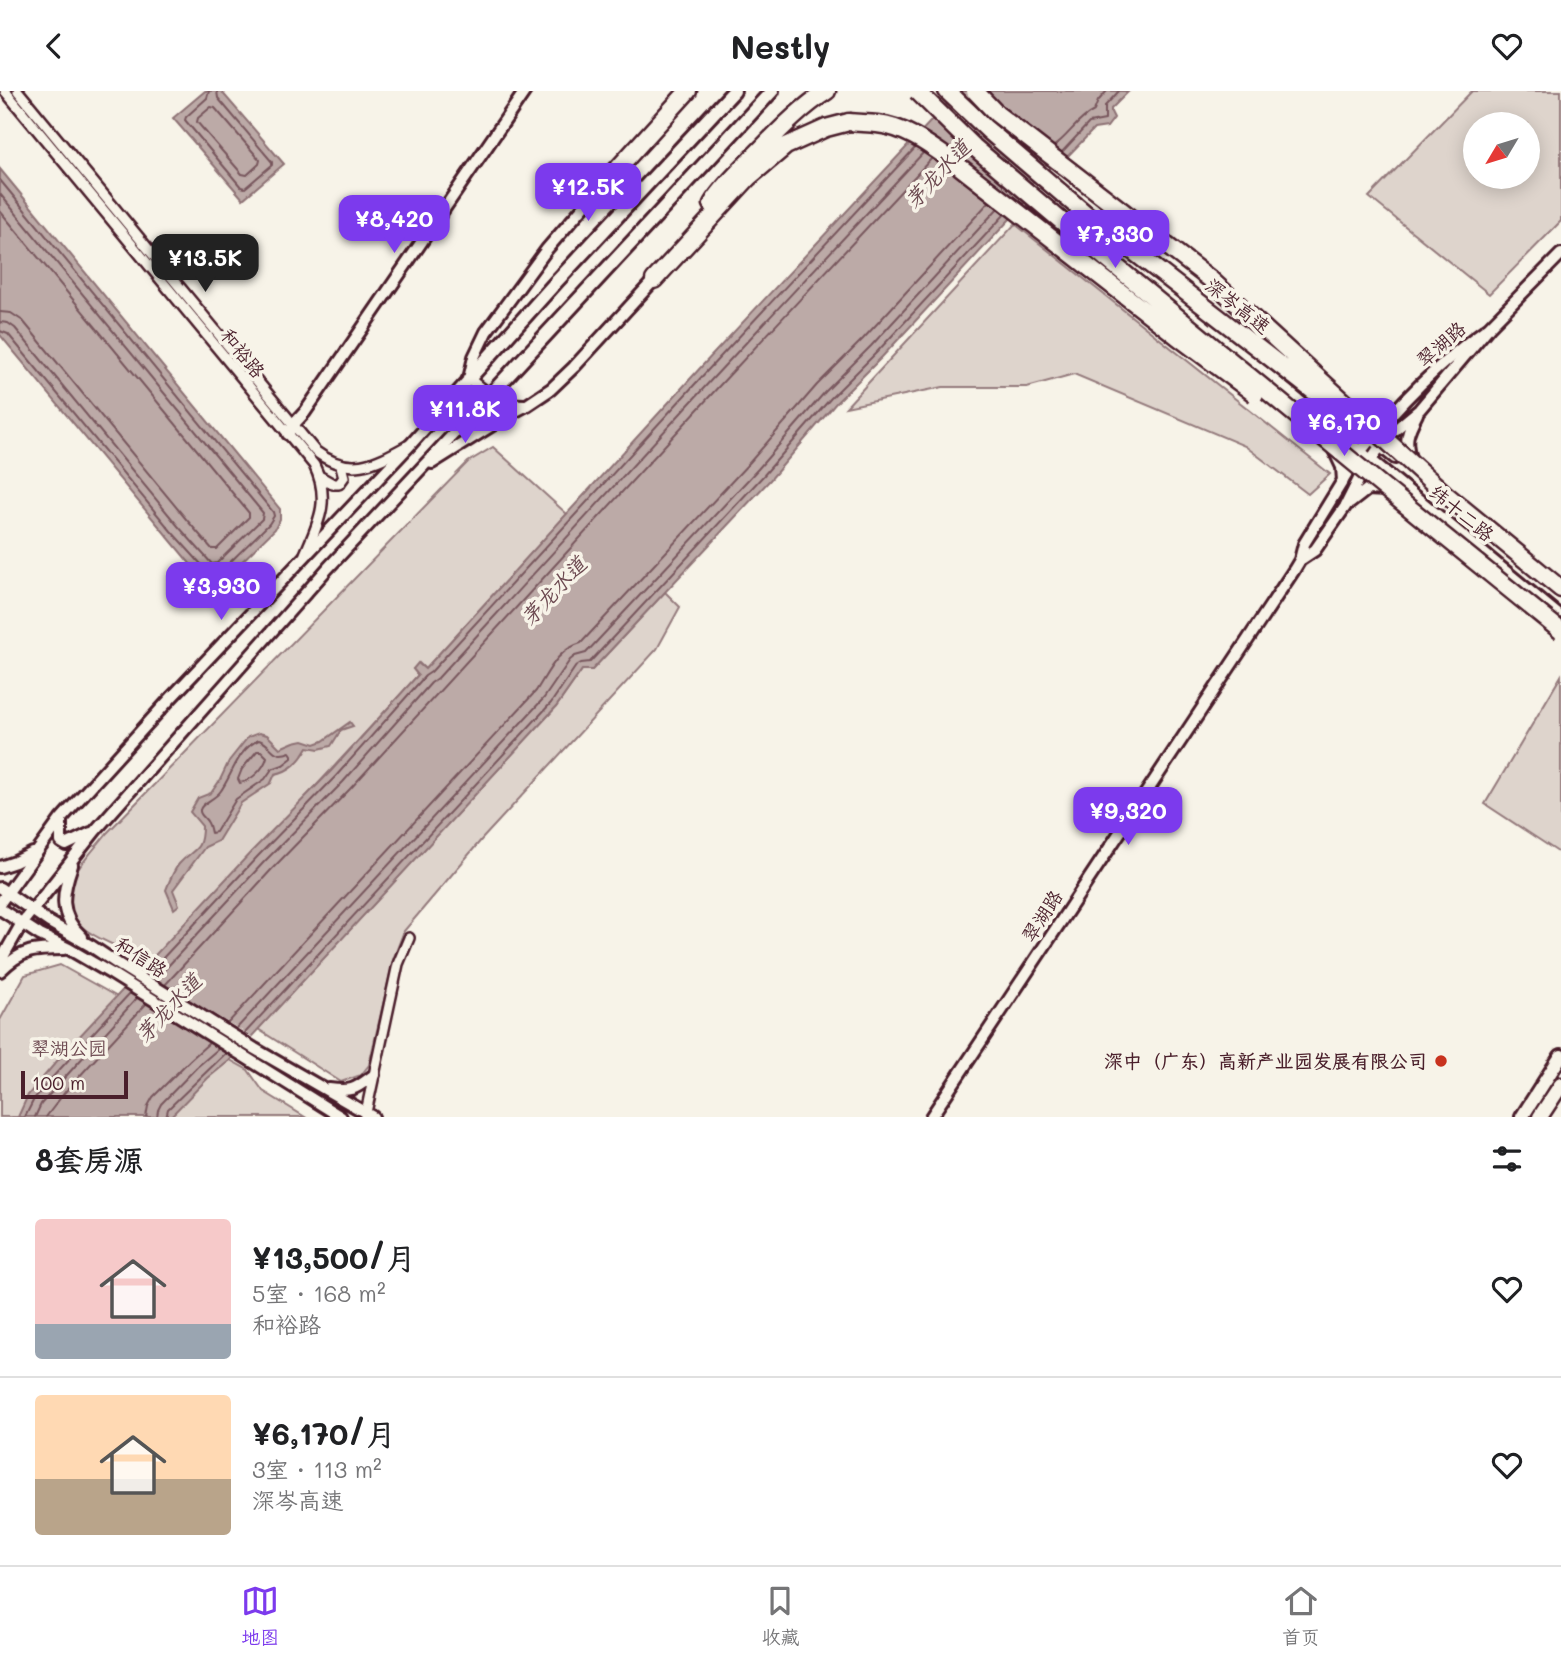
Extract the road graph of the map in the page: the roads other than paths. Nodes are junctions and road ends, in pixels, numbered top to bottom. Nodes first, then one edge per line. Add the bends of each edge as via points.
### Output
1 (5, 91) edge
2 (18, 91) edge
3 (525, 91) edge
4 (688, 91) edge
5 (726, 91) edge
6 (734, 91) edge
7 (772, 91) edge
8 (827, 91) edge
9 (917, 91) edge
10 (947, 91) edge
11 (975, 91) edge
12 (701, 127) junction
13 (591, 198) joint
14 (1104, 240) dead end
15 (689, 242) junction
16 (1561, 254) edge
17 (1146, 275) junction
18 (654, 280) joint
19 (1489, 327) junction
20 (469, 379) junction
21 (1308, 387) junction
22 (489, 396) junction
23 (527, 405) junction
24 (1401, 406) junction
25 (1419, 409) junction
26 (1322, 419) junction
27 (291, 429) junction
28 (1376, 442) junction
29 (411, 443) junction
30 (1361, 451) junction
31 (1370, 461) junction
32 (341, 465) junction
33 (417, 471) junction
34 (319, 476) junction
35 (1418, 477) junction
36 (1343, 481) junction
37 (1381, 485) junction
38 (1444, 493) junction
39 (1414, 496) junction
40 (1345, 507) junction
41 (305, 556) junction
42 (1300, 560) junction
43 (1561, 591) edge
44 (1561, 617) edge
45 (1561, 631) edge
46 (61, 819) junction
47 (95, 831) junction
48 (36, 852) junction
49 (75, 856) junction
50 (0, 867) edge
51 (4, 890) edge
52 (0, 903) edge
53 (0, 909) edge
54 (33, 909) junction
55 (22, 923) junction
56 (409, 938) dead end
57 (91, 946) junction
58 (69, 949) junction
59 (0, 963) edge
60 (115, 969) junction
61 (0, 971) edge
62 (252, 1054) junction
63 (1561, 1056) edge
64 (374, 1075) junction
65 (1561, 1085) edge
66 (326, 1089) junction
67 (368, 1116) edge
68 (341, 1117) edge
69 (931, 1117) edge
70 (1522, 1117) edge
71 (1540, 1117) edge

1 - 27 street, 和裕路
2 - 27 street, 和裕路
3 - 27 street
4 - 13 highway
5 - 12 street
6 - 12 main road
7 - 22 main road
8 - 15 highway via 796,115 729,182
9 - 37 highway, bridge via 974,147
10 - 38 highway, 深岑高速, bridge via 1093,220
11 - 38 highway, bridge via 996,114 1210,279
12 - 20 main road
13 - 20 street via 486,332
14 - 17 street, 纬十二路
15 - 18 highway
15 - 37 highway, bridge via 748,178 786,146 849,123 879,124 910,134 966,171 1177,336
16 - 19 street, 翠湖路
17 - 21 street via 1157,264
17 - 26 street, 纬十二路
18 - 23 street via 563,378
19 - 24 street, 翠湖路
19 - 25 street, 翠湖路
20 - 22 street
20 - 29 street
21 - 24 street via 1368,421 1382,421
21 - 28 street
22 - 23 street
22 - 33 street
23 - 33 street
24 - 28 street, 翠湖路
25 - 28 street, 翠湖路
25 - 35 street via 1406,446
26 - 30 street, 纬十二路
26 - 36 street via 1342,467
27 - 32 street, 和裕路 via 326,460
27 - 34 street, 和裕路
28 - 30 street, 翠湖路
28 - 31 street, 翠湖路
28 - 35 street
29 - 32 street via 381,460
29 - 41 street
30 - 31 street, 纬十二路
30 - 36 street, 翠湖路
31 - 39 street, 纬十二路
31 - 40 street, 翠湖路
32 - 34 street via 344,477 339,484
33 - 47 street
34 - 41 street, 和裕路 via 323,507
35 - 43 street
36 - 42 street, 翠湖路 via 1304,544
37 - 45 highway, bridge
38 - 43 highway
39 - 40 street via 1367,489
39 - 44 street, 纬十二路
40 - 42 street, 翠湖路 via 1315,550
41 - 46 street
42 - 69 street, 翠湖路
46 - 47 street via 61,842 66,845
46 - 48 street
47 - 49 street
48 - 50 street
48 - 51 street
49 - 54 street
49 - 57 street via 64,890 65,915
51 - 52 street
51 - 54 street, 和信路
53 - 55 street, 和信路
54 - 55 street
54 - 57 street, 和信路
55 - 58 street, 和信路
55 - 59 street
56 - 64 street via 398,964
57 - 60 street, 和信路
58 - 60 street, 和信路
58 - 61 street via 32,950
60 - 62 street, 和信路
62 - 66 street, 和信路
62 - 68 street, 和信路
63 - 70 main road
64 - 66 street via 355,1089
64 - 67 street
65 - 71 highway
66 - 67 street, 和信路

